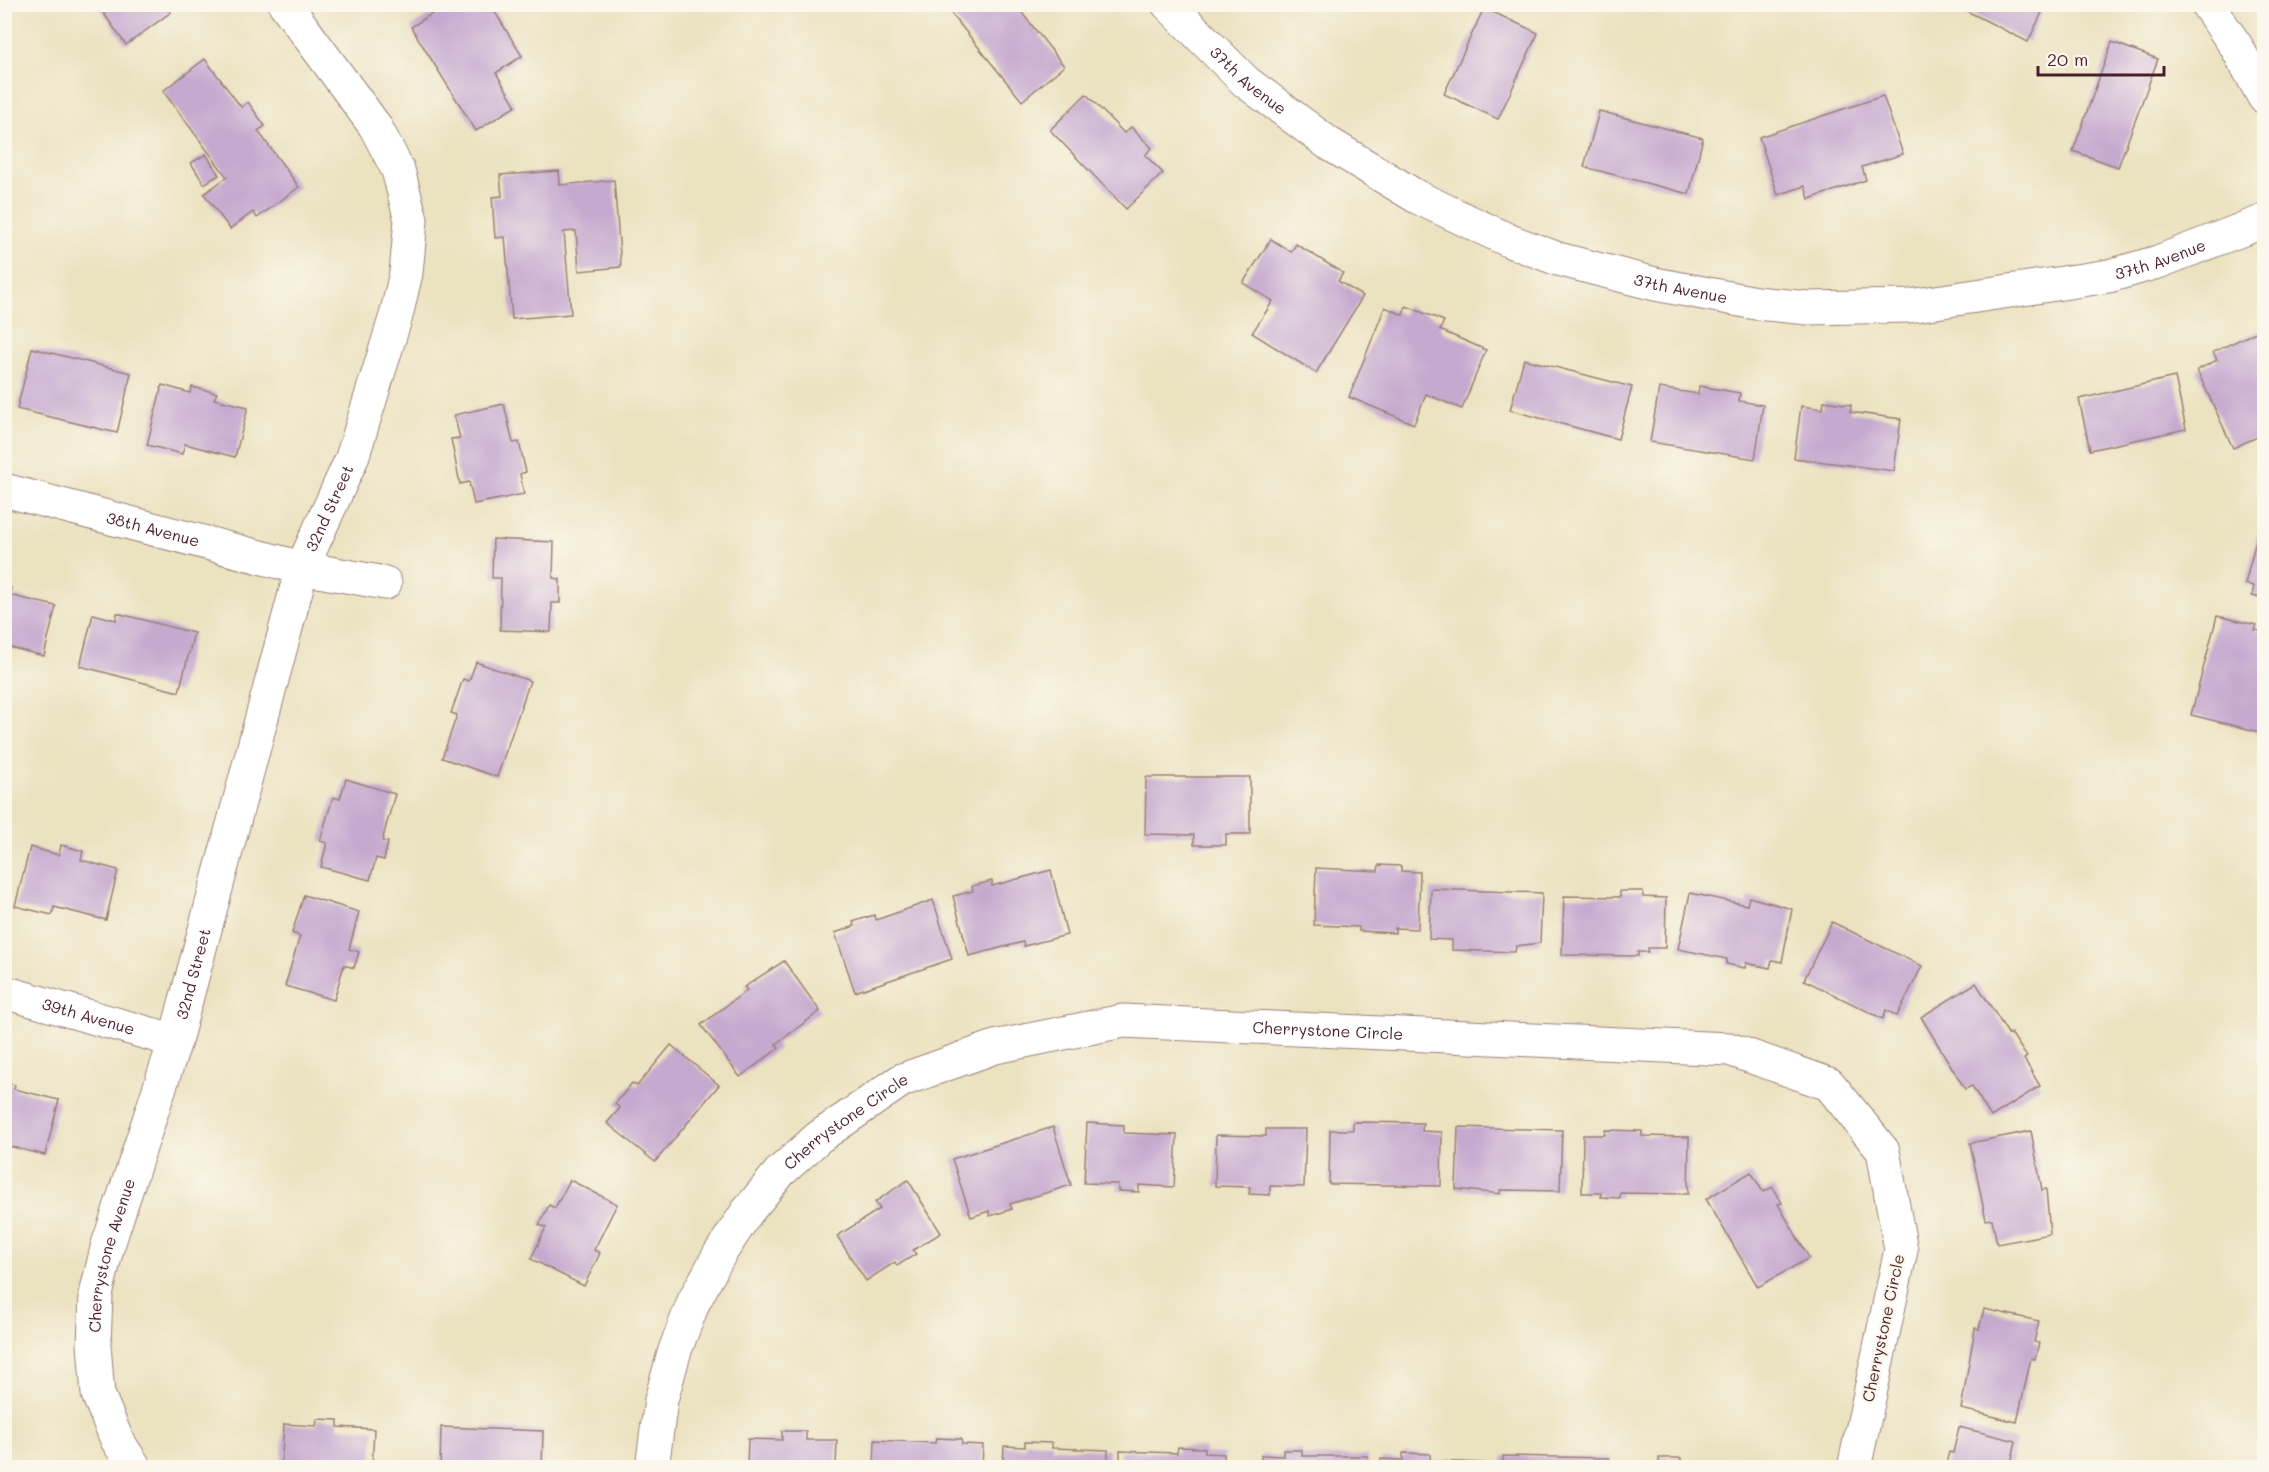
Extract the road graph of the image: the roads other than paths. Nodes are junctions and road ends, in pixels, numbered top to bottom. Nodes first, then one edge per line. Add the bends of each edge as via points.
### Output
1 (285, 4) edge
2 (1168, 4) edge
3 (2207, 4) edge
4 (2265, 98) edge
5 (2265, 221) edge
6 (4, 490) edge
7 (302, 568) junction
8 (385, 583) dead end
9 (4, 992) edge
10 (175, 1041) junction
11 (135, 1467) edge
12 (652, 1467) edge
13 (1854, 1467) edge

1 - 7 street, 32nd Street via 375,126 398,170 411,220 406,273 396,316 352,458
2 - 5 street, 37th Avenue via 1246,82 1328,143 1417,197 1558,259 1655,284 1756,303 1808,308 1909,306 2109,276 2158,262
3 - 4 street
6 - 7 street, 38th Avenue
7 - 8 street, 38th Avenue
7 - 10 street, 32nd Street
9 - 10 street, 39th Avenue
10 - 11 street, Cherrystone Avenue via 107,1248 96,1295 94,1345 98,1394 117,1440
12 - 13 street, Cherrystone Circle via 661,1400 694,1301 747,1212 780,1173 819,1137 902,1080 995,1047 1123,1021 1729,1049 1829,1084 1883,1151 1901,1250

